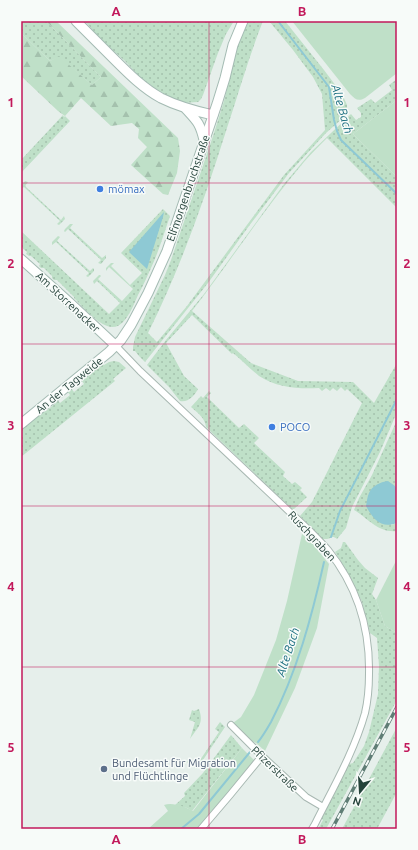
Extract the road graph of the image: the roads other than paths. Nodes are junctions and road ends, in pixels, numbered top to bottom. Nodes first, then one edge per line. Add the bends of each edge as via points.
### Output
1 (76, 21) edge
2 (243, 21) edge
3 (185, 108) junction
4 (213, 115) junction
5 (204, 140) junction
6 (21, 258) edge
7 (116, 346) junction
8 (21, 424) edge
9 (231, 725) dead end
10 (262, 756) junction
11 (323, 808) junction
12 (201, 829) edge
13 (312, 829) edge

1 - 3 main road via 143,86 160,98
2 - 4 main road, Elfmorgenbruchstraße via 233,45
3 - 4 main road
3 - 5 main road via 198,122
4 - 5 main road, Elfmorgenbruchstraße
5 - 7 main road, Elfmorgenbruchstraße via 167,251 133,321
6 - 7 main road, Am Storrenacker
7 - 8 main road, An der Tagweide
7 - 11 street, Ruschgraben via 311,532 342,570 354,594 367,637 369,663 365,712 352,748
9 - 10 street, Pfizerstraße
10 - 11 street, Pfizerstraße via 306,797
10 - 12 street
11 - 13 street, Ruschgraben

